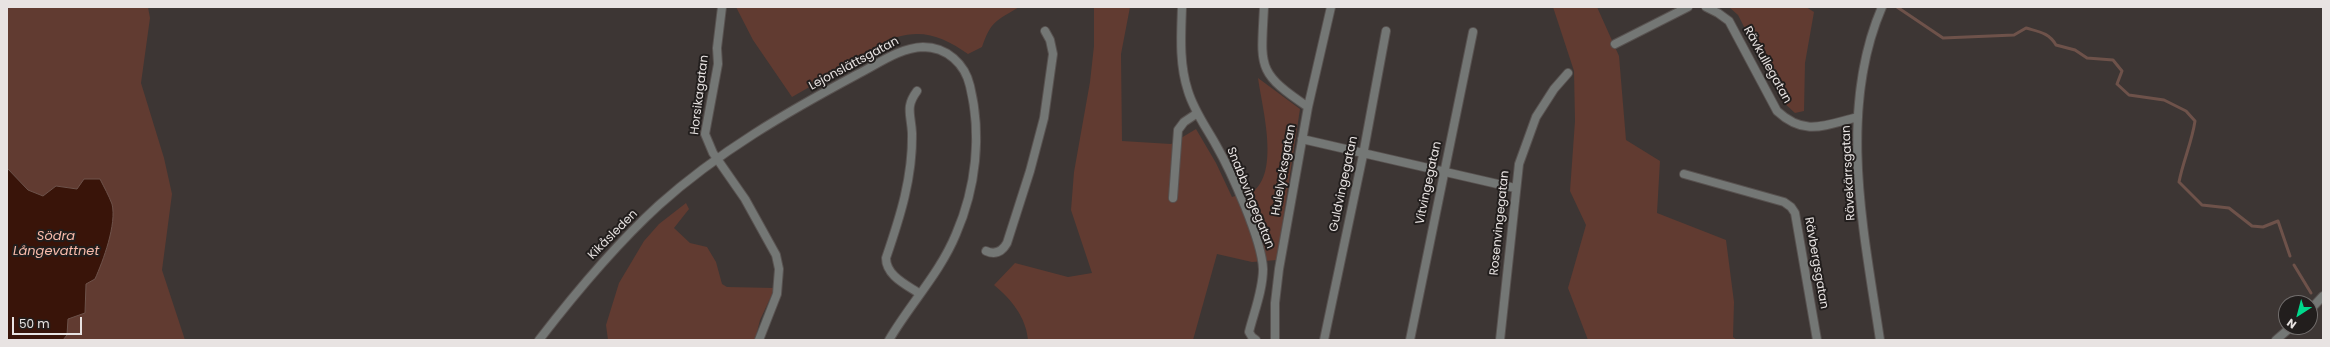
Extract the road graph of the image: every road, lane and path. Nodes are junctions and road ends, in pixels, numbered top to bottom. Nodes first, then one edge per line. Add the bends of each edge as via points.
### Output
1 (722, 7) edge
2 (1182, 7) edge
3 (1264, 7) edge
4 (1331, 7) edge
5 (1688, 7) edge
6 (1706, 7) edge
7 (1882, 7) edge
8 (1045, 31) dead end
9 (1386, 32) dead end
10 (1473, 32) dead end
11 (1615, 44) dead end
12 (1568, 73) dead end
13 (918, 91) dead end
14 (1308, 107) junction
15 (1196, 114) junction
16 (1858, 117) junction
17 (1302, 139) junction
18 (1363, 155) junction
19 (716, 159) junction
20 (1443, 173) junction
21 (1684, 174) dead end
22 (1515, 188) junction
23 (1173, 198) dead end
24 (986, 251) dead end
25 (920, 294) junction
26 (539, 340) edge
27 (759, 340) edge
28 (889, 340) edge
29 (1256, 340) edge
30 (1275, 340) edge
31 (1324, 340) edge
32 (1410, 340) edge
33 (1500, 340) edge
34 (1817, 340) edge
35 (1880, 340) edge

1 - 19 street, Horsikagatan via 718,64 705,134 707,144
2 - 15 street, Snabbvingegatan via 1182,64
3 - 14 street via 1263,64 1268,74 1284,90
4 - 14 street, Hulelycksgatan
5 - 11 street
6 - 16 street, Rävkullegatan via 1718,12 1728,21 1777,111 1787,120 1806,128
7 - 16 street, Rävekärrsgatan via 1865,53
8 - 24 street via 1052,45 1052,65 1044,118 1034,157 1005,248 996,253
9 - 18 street, Guldvingegatan
10 - 20 street, Vitvingegatan
12 - 22 street, Rosenvingegatan via 1536,117 1519,164
13 - 25 street via 909,102 911,161 906,195 886,258 887,267 891,272
14 - 17 street, Hulelycksgatan
15 - 23 street via 1178,130
15 - 29 street, Snabbvingegatan via 1223,159 1260,252 1262,281 1250,332
16 - 35 street, Rävekärrsgatan via 1858,164 1864,228
17 - 18 street
17 - 30 street, Hulelycksgatan via 1279,269 1275,304
18 - 20 street
18 - 31 street, Guldvingegatan
19 - 25 street, Lejonslättsgatan via 781,117 899,53 924,47 953,57 968,76 975,114 976,140 970,195 956,235
19 - 26 street, Kikåsleden via 659,205 604,259
19 - 27 street, Horsikagatan via 745,199 776,255 779,269 777,294
20 - 22 street
20 - 32 street, Vitvingegatan
21 - 34 street, Rävbergsgatan via 1784,202 1791,207 1795,214
22 - 33 street, Rosenvingegatan
25 - 28 street, Lejonslättsgatan

